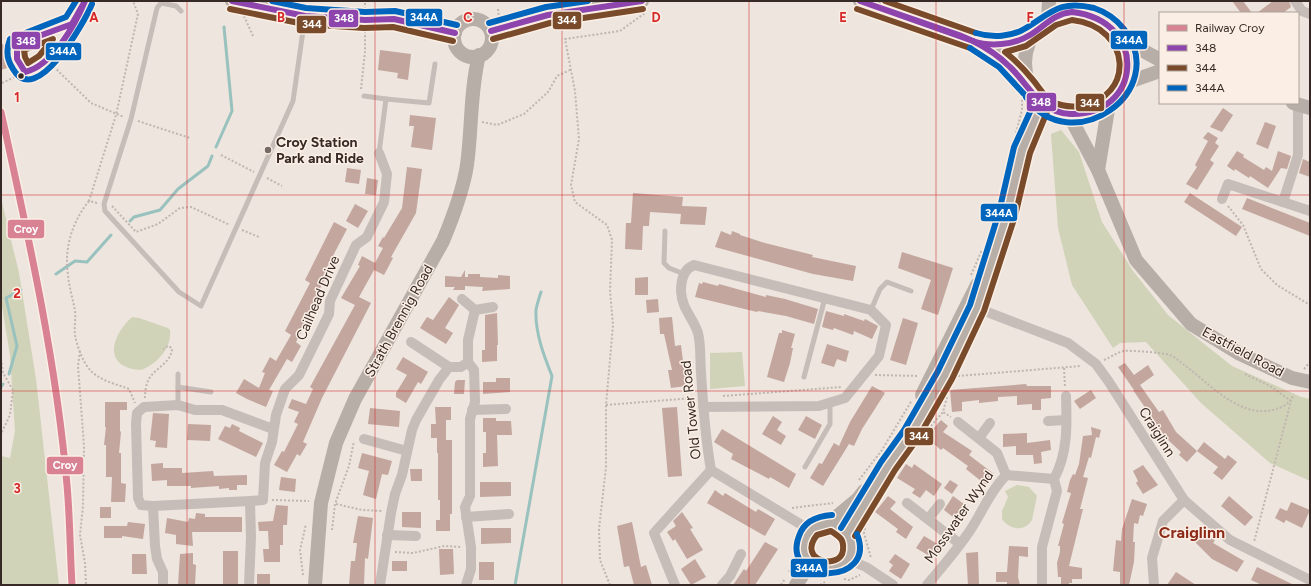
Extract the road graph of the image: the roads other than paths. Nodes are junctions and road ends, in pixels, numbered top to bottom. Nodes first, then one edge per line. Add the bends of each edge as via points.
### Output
1 (85, 1) edge
2 (232, 1) edge
3 (860, 1) edge
4 (1049, 1) edge
5 (1086, 1) edge
6 (1295, 1) edge
7 (645, 6) edge
8 (180, 11) dead end
9 (1310, 14) edge
10 (305, 16) junction
11 (1103, 19) junction
12 (1048, 20) junction
13 (72, 24) junction
14 (491, 31) junction
15 (1035, 32) junction
16 (455, 34) junction
17 (1122, 39) junction
18 (976, 42) junction
19 (479, 55) junction
20 (1159, 59) edge
21 (435, 64) dead end
22 (1159, 71) edge
23 (1123, 84) junction
24 (1033, 92) junction
25 (364, 96) road end
26 (386, 99) junction
27 (1109, 103) junction
28 (1042, 104) junction
29 (1300, 105) edge
30 (1069, 115) junction
31 (380, 154) joint
32 (1098, 170) junction
33 (1222, 199) road end
34 (1283, 202) junction
35 (1310, 211) edge
36 (1007, 214) junction
37 (665, 231) dead end
38 (684, 274) junction
39 (911, 291) dead end
40 (825, 298) junction
41 (462, 300) dead end
42 (493, 307) dead end
43 (977, 308) junction
44 (476, 310) junction
45 (871, 310) junction
46 (411, 342) dead end
47 (468, 362) junction
48 (449, 367) junction
49 (178, 374) dead end
50 (804, 377) dead end
51 (1310, 382) edge
52 (178, 387) junction
53 (211, 392) dead end
54 (1066, 396) road end
55 (703, 402) junction
56 (830, 402) junction
57 (178, 405) junction
58 (506, 409) dead end
59 (472, 410) junction
60 (1066, 420) junction
61 (1048, 421) dead end
62 (958, 422) road end
63 (990, 423) dead end
64 (273, 429) junction
65 (359, 438) road end
66 (979, 438) junction
67 (407, 452) junction
68 (806, 467) dead end
69 (711, 470) junction
70 (1006, 475) junction
71 (1054, 479) junction
72 (1184, 500) junction
73 (250, 501) junction
74 (907, 504) dead end
75 (940, 504) dead end
76 (153, 506) junction
77 (509, 514) dead end
78 (466, 517) junction
79 (928, 519) junction
80 (829, 524) junction
81 (810, 530) junction
82 (848, 532) junction
83 (387, 535) junction
84 (416, 536) dead end
85 (960, 544) junction
86 (741, 554) dead end
87 (849, 560) junction
88 (810, 564) junction
89 (1310, 580) edge
90 (163, 585) edge
91 (249, 585) edge
92 (315, 585) edge
93 (380, 585) edge
94 (466, 585) edge
95 (675, 585) edge
96 (722, 585) edge
97 (796, 585) edge
98 (893, 585) edge
99 (927, 585) edge
100 (1042, 585) edge
101 (1154, 585) edge

1 - 13 lane
2 - 10 street
3 - 18 street
4 - 12 street
5 - 11 street
6 - 9 street via 1302,11
7 - 14 street via 548,15
8 - 10 lane via 176,6 161,3 156,8 131,119 104,204 105,211 179,292 201,306 293,101
10 - 16 street via 394,19
11 - 12 street via 1091,14 1071,12
11 - 17 street via 1113,26
12 - 15 street
13 - 13 lane via 17,44 15,52 19,66 25,72 38,68 47,60
14 - 16 street via 484,22 474,19 463,22
14 - 19 street via 490,45
15 - 18 street via 1003,45
15 - 24 street via 1025,53 1025,69
16 - 19 street via 455,42 461,52 472,56
17 - 20 street
17 - 23 street via 1128,65
18 - 24 street via 1011,67
19 - 92 street, Strath Brennig Road via 475,73 467,167 453,216 442,241 355,399 336,443
21 - 26 lane via 429,103
22 - 23 street
23 - 27 street
24 - 28 street
25 - 26 lane
26 - 31 lane
27 - 30 street via 1096,111
27 - 32 street
28 - 30 street
28 - 36 street via 1022,150
29 - 34 street via 1298,155
30 - 32 street, Eastfield Road
31 - 64 street, Cailhead Drive via 387,174 384,202 367,237 356,245 330,301 329,314 299,375 285,389
32 - 51 street, Eastfield Road via 1136,260 1191,324 1240,354 1292,378
33 - 34 street via 1228,184
34 - 35 street
36 - 43 street
36 - 80 street via 978,284 901,434 858,499
37 - 38 lane via 664,263
38 - 40 street via 694,265
38 - 55 street, Old Tower Road via 682,301 698,333
39 - 45 lane via 887,282 880,289
40 - 45 street
40 - 50 lane
41 - 44 street
42 - 44 street
43 - 72 street, Craiglinn via 1068,343 1096,364
43 - 82 street via 911,434 888,466
44 - 47 street via 468,340
45 - 56 street via 886,325 879,356 845,398
46 - 48 street
47 - 48 street via 461,367
47 - 59 street via 474,370 475,402
48 - 67 street via 416,420
49 - 52 lane
52 - 53 lane
52 - 57 lane
54 - 60 street
55 - 56 street via 819,406
55 - 69 street, Old Tower Road
56 - 68 lane via 830,424
57 - 64 street via 195,410 222,410
57 - 76 street via 142,409 136,424 139,502 145,506
58 - 59 street
59 - 78 street via 470,496 465,507
60 - 61 street
60 - 71 street via 1067,435
62 - 66 street
63 - 66 street
64 - 73 street, Cailhead Drive via 265,463 263,500
65 - 67 street
66 - 70 street via 997,453
67 - 83 street via 402,475 394,494
69 - 81 street, Old Tower Road
69 - 95 street via 654,534
70 - 71 street, Mosswater Wynd
70 - 85 street, Mosswater Wynd via 994,488
71 - 100 street via 1056,492 1042,547
72 - 89 street, Craiglinn via 1230,540
72 - 101 street via 1163,521 1152,558
73 - 76 street
73 - 91 street
74 - 79 street
75 - 79 street
76 - 90 street via 155,546 163,572
77 - 78 street
78 - 94 street via 470,547 470,569
79 - 85 street
80 - 81 street via 817,525
80 - 82 street via 833,523
81 - 88 street via 804,540 803,551
82 - 87 street via 852,542
83 - 84 street
83 - 93 street
85 - 99 street, Mosswater Wynd
86 - 96 street via 730,576
87 - 88 street via 844,566 831,572 822,571
87 - 98 street via 871,570
88 - 97 street

